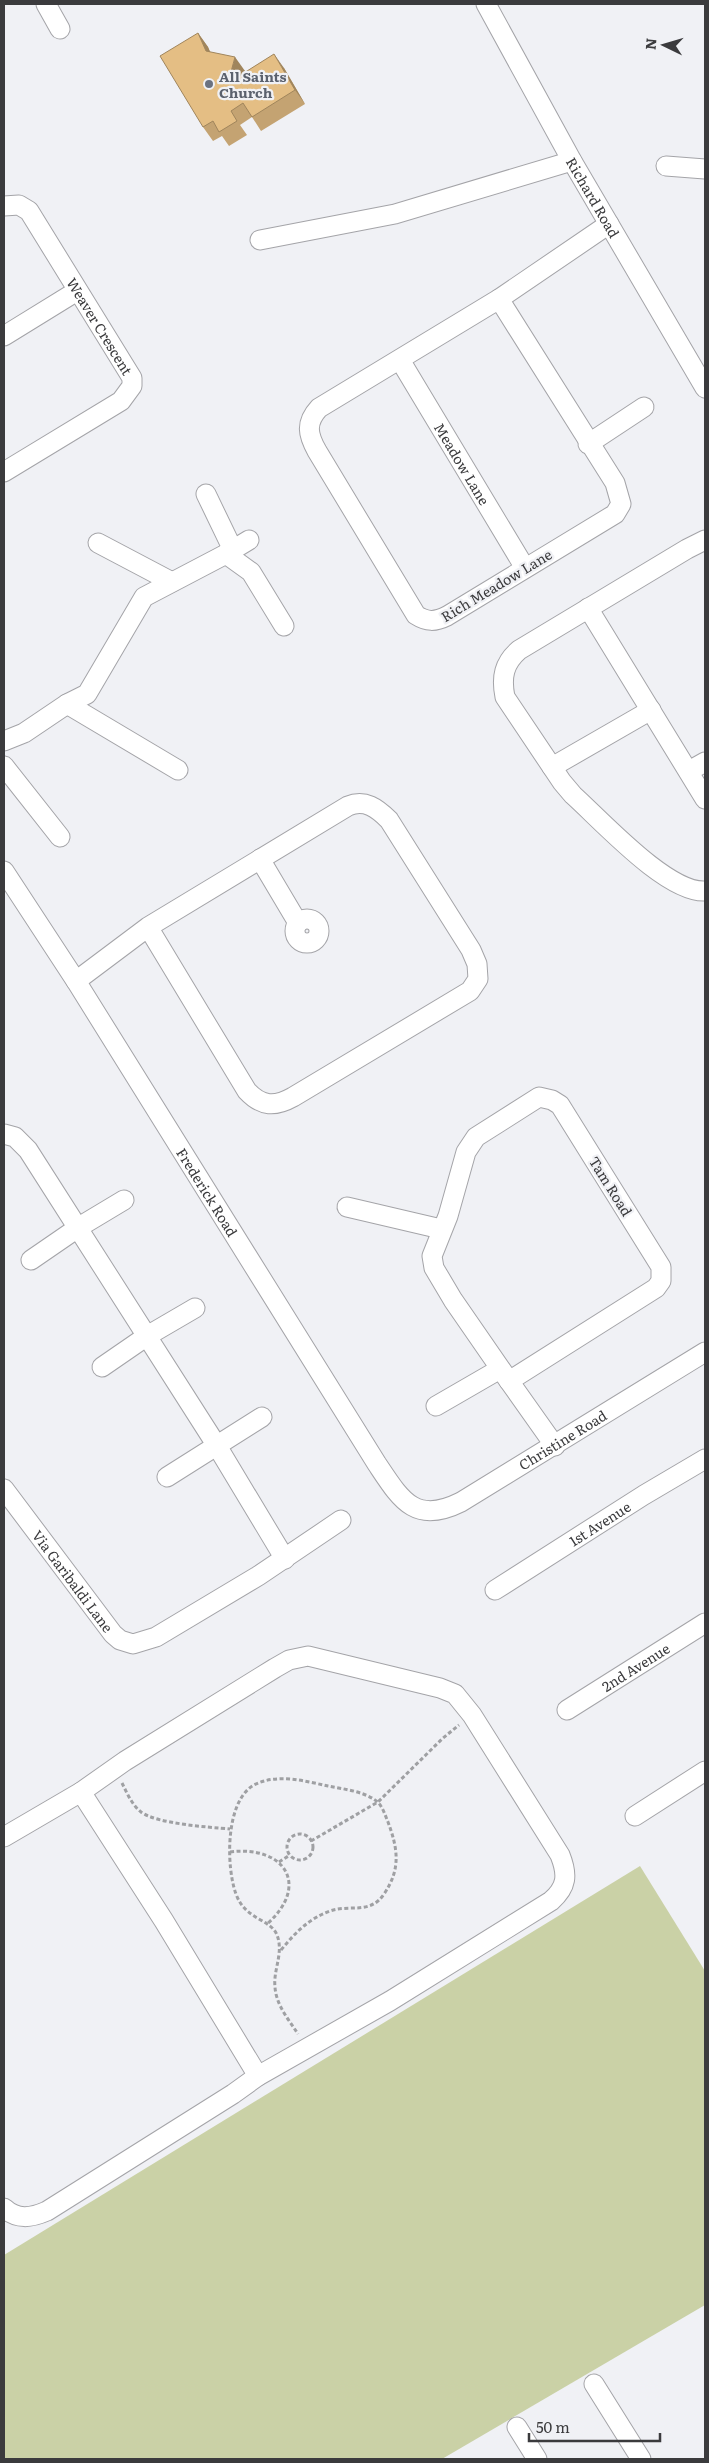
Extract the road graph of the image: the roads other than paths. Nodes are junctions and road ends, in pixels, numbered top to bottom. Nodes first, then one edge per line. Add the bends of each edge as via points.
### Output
1 (46, 4) edge
2 (486, 4) edge
3 (60, 29) dead end
4 (572, 161) junction
5 (666, 166) dead end
6 (705, 168) edge
7 (4, 206) edge
8 (609, 224) junction
9 (260, 240) dead end
10 (77, 291) junction
11 (499, 299) junction
12 (4, 336) edge
13 (400, 360) junction
14 (705, 388) edge
15 (644, 407) dead end
16 (588, 444) junction
17 (4, 472) edge
18 (206, 494) dead end
19 (249, 540) dead end
20 (705, 540) edge
21 (98, 543) dead end
22 (230, 552) junction
23 (525, 568) junction
24 (172, 582) junction
25 (588, 608) junction
26 (284, 626) dead end
27 (67, 704) junction
28 (651, 710) junction
29 (4, 741) edge
30 (4, 766) edge
31 (697, 766) edge
32 (552, 767) junction
33 (178, 770) dead end
34 (705, 799) edge
35 (60, 837) dead end
36 (260, 859) junction
37 (4, 871) edge
38 (705, 890) edge
39 (298, 923) dead end
40 (148, 926) junction
41 (76, 981) junction
42 (4, 1134) edge
43 (124, 1200) dead end
44 (347, 1207) dead end
45 (79, 1227) junction
46 (441, 1229) junction
47 (32, 1260) dead end
48 (195, 1308) dead end
49 (147, 1336) junction
50 (703, 1357) edge
51 (102, 1367) dead end
52 (504, 1375) junction
53 (436, 1406) dead end
54 (262, 1417) dead end
55 (217, 1446) junction
56 (555, 1446) junction
57 (705, 1459) edge
58 (167, 1477) dead end
59 (4, 1489) edge
60 (417, 1509) joint
61 (341, 1520) dead end
62 (285, 1559) junction
63 (495, 1590) dead end
64 (705, 1623) edge
65 (567, 1710) dead end
66 (705, 1771) edge
67 (81, 1792) junction
68 (635, 1816) dead end
69 (4, 1837) edge
70 (258, 2076) junction
71 (4, 2208) edge
72 (594, 2384) dead end
73 (517, 2427) dead end
74 (537, 2459) edge
75 (641, 2459) edge

1 - 3 street
2 - 4 street, Richard Road
4 - 8 street, Richard Road
4 - 9 street via 395,214
5 - 6 street
7 - 10 street, Weaver Crescent via 19,205 29,211
8 - 11 street, Rich Meadow Lane
8 - 14 street, Richard Road
10 - 12 street
10 - 17 street, Weaver Crescent via 130,371 132,386 121,401
11 - 13 street, Rich Meadow Lane
11 - 16 street, Rich Meadow Lane
13 - 23 street, Meadow Lane
13 - 23 street, Rich Meadow Lane via 319,408 310,422 309,433 317,451 416,615 423,619 438,620 447,616
15 - 16 street
16 - 23 street, Rich Meadow Lane via 617,488 621,500 618,511
18 - 22 street
19 - 22 street
20 - 25 street
21 - 24 street
22 - 24 street
22 - 26 street via 251,572
24 - 27 street via 144,597 86,694
25 - 28 street
25 - 32 street via 519,650 509,658 504,671 505,697
27 - 29 street via 24,733
27 - 33 street
28 - 31 street
28 - 32 street
30 - 35 street
31 - 34 street
32 - 38 street via 573,795 654,868 679,886
36 - 39 street
36 - 40 street
36 - 40 street via 348,806 372,805 389,820 471,950 479,972 475,985 470,991 274,1106 254,1099 247,1091
37 - 41 street, Frederick Road
40 - 41 street
41 - 60 street, Frederick Road via 378,1464 400,1497
42 - 45 street via 15,1137 28,1150
43 - 45 street
44 - 46 street
45 - 47 street
45 - 49 street
46 - 52 street, Tam Road via 432,1256 434,1268
46 - 52 street, Tam Road via 448,1216 466,1152 476,1137 543,1097 560,1105 661,1267 661,1280 656,1288
48 - 49 street
49 - 51 street
49 - 55 street
50 - 56 street, Christine Road
52 - 53 street, Tam Road
52 - 56 street, Tam Road
54 - 55 street
55 - 58 street
55 - 62 street
56 - 60 street, Christine Road via 447,1509 428,1512
57 - 63 street, 1st Avenue via 644,1494
59 - 62 street, Via Garibaldi Lane via 113,1634 125,1643 141,1643 156,1637
61 - 62 street, Via Garibaldi Lane
64 - 65 street, 2nd Avenue
66 - 68 street
67 - 69 street
67 - 70 street
67 - 70 street via 275,1668 300,1656 318,1658 449,1691 462,1700 560,1855 565,1867 564,1886 551,1901 390,2001
70 - 71 street via 47,2210 27,2217 13,2215
72 - 75 street
73 - 74 street

